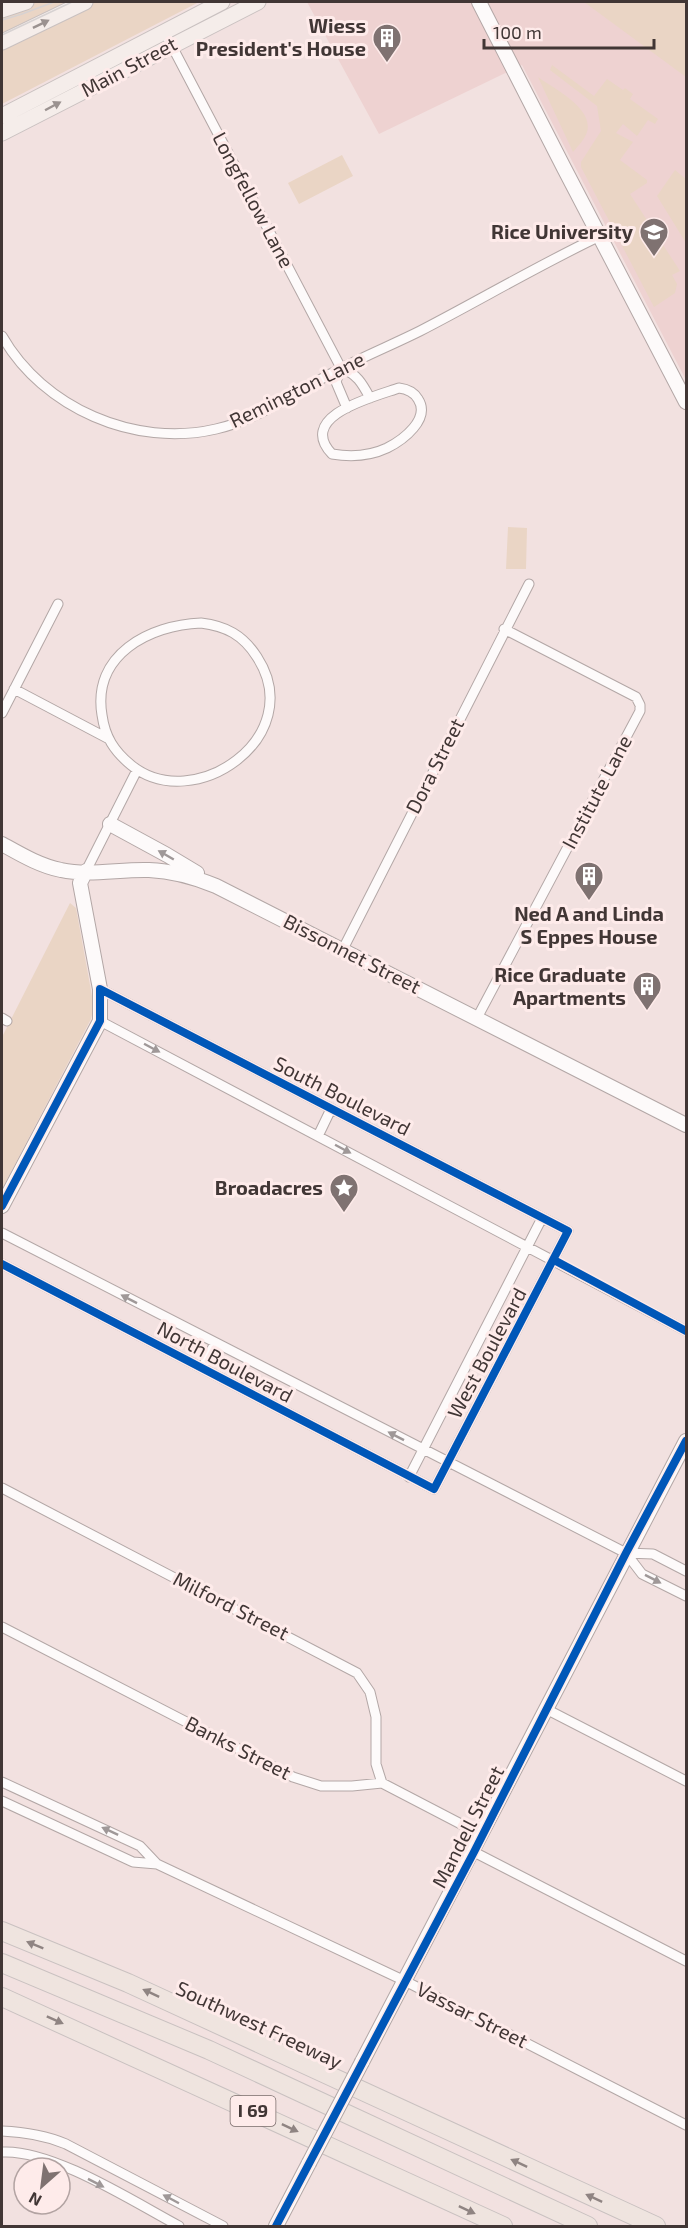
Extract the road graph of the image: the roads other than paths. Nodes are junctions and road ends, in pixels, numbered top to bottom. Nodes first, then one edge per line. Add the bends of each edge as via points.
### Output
1 (26, 2) edge
2 (85, 2) edge
3 (222, 2) edge
4 (258, 2) edge
5 (479, 2) edge
6 (2, 10) edge
7 (168, 38) junction
8 (2, 42) edge
9 (2, 116) edge
10 (2, 133) edge
11 (600, 236) junction
12 (2, 336) edge
13 (341, 368) junction
14 (370, 398) junction
15 (687, 402) edge
16 (347, 408) junction
17 (529, 584) dead end
18 (58, 604) dead end
19 (504, 629) junction
20 (14, 689) junction
21 (2, 712) edge
22 (107, 738) junction
23 (137, 770) junction
24 (110, 824) junction
25 (2, 844) edge
26 (86, 871) junction
27 (216, 886) junction
28 (343, 949) junction
29 (100, 989) junction
30 (477, 1018) junction
31 (100, 1021) junction
32 (331, 1109) junction
33 (687, 1125) edge
34 (318, 1136) junction
35 (2, 1206) edge
36 (543, 1218) junction
37 (568, 1231) joint
38 (2, 1233) edge
39 (528, 1246) junction
40 (554, 1260) junction
41 (2, 1263) edge
42 (687, 1331) edge
43 (215, 1343) junction
44 (202, 1368) junction
45 (687, 1441) edge
46 (423, 1450) junction
47 (448, 1463) junction
48 (409, 1477) junction
49 (2, 1488) edge
50 (434, 1489) joint
51 (626, 1553) junction
52 (687, 1571) edge
53 (687, 1596) edge
54 (2, 1628) edge
55 (546, 1709) junction
56 (687, 1781) edge
57 (2, 1782) edge
58 (382, 1783) junction
59 (2, 1801) edge
60 (482, 1835) junction
61 (474, 1852) junction
62 (157, 1864) junction
63 (2, 1931) edge
64 (687, 1961) edge
65 (2, 1963) edge
66 (405, 1981) junction
67 (2, 1997) edge
68 (687, 2125) edge
69 (2, 2131) edge
70 (2, 2152) edge
71 (179, 2226) edge
72 (223, 2226) edge
73 (276, 2226) edge
74 (503, 2226) edge
75 (588, 2226) edge
76 (656, 2226) edge

1 - 6 main road
8 -> 2 main road
3 - 7 main road, Main Street
4 - 7 main road, Main Street
5 - 11 main road
7 - 9 main road, Main Street
10 -> 7 main road, Main Street
7 - 13 street, Longfellow Lane
11 - 13 street, Remington Lane
11 - 15 main road
12 - 13 street, Remington Lane via 23,365 69,404 98,419 160,434 192,433 238,422
13 - 14 street via 361,381
13 - 16 street via 336,382
14 - 16 street
14 - 16 street via 406,389 417,396 422,406 420,419 386,448 358,455 332,454 324,446 322,430 325,423
17 - 19 street, Dora Street
18 - 20 street
19 - 28 street, Dora Street
19 - 30 street, Institute Lane via 636,698 640,711
20 - 21 street
20 - 22 street
22 - 23 street
22 - 23 street via 100,704 104,681 111,666 135,641 183,624 216,625 242,637 263,666 271,692 268,719 255,742 247,752 207,776 176,781
23 - 24 street
24 - 26 street
27 -> 24 main road
25 - 26 main road, Bissonnet Street via 39,863 62,870
26 - 27 main road, Bissonnet Street via 148,870 181,874
26 - 29 main road via 80,883
27 - 28 main road, Bissonnet Street
28 - 30 main road, Bissonnet Street
29 - 31 main road
29 - 32 street, South Boulevard
30 - 33 main road, Bissonnet Street
31 -> 34 street
31 - 35 main road
32 - 34 street, South Boulevard
32 - 36 street, South Boulevard
34 -> 39 street
36 - 37 street, South Boulevard
36 - 39 street, West Boulevard
37 - 40 street, West Boulevard
43 -> 38 street, North Boulevard
39 - 40 street
39 - 46 street, West Boulevard
40 - 42 street
40 - 47 street, West Boulevard
41 - 44 street, North Boulevard
43 - 44 street, North Boulevard
46 -> 43 street, North Boulevard
44 - 48 street, North Boulevard
45 - 51 main road, Mandell Street
46 - 47 street, North Boulevard
46 - 48 street, West Boulevard
47 - 50 street, West Boulevard
47 - 51 street, North Boulevard
48 - 50 street, North Boulevard
49 - 58 street, Milford Street via 357,1673 370,1692 376,1717 376,1764
51 - 52 street, North Boulevard via 652,1554
51 -> 53 street, North Boulevard via 642,1574
51 - 55 main road, Mandell Street
54 - 58 street, Banks Street via 293,1777 321,1786
55 - 56 street
55 - 60 main road, Mandell Street
62 -> 57 street, Vassar Street via 140,1846
58 - 60 street
59 - 62 street, Vassar Street via 133,1862
60 - 61 main road, Mandell Street
61 - 64 street
61 - 66 main road, Mandell Street
62 - 66 street, Vassar Street
76 -> 63 highway, Southwest Freeway via 128,1983
65 - 75 highway via 209,2050
66 - 68 street, Vassar Street
66 - 73 main road, Mandell Street, bridge
67 -> 74 highway, I 69
72 -> 69 street via 66,2144 46,2136
70 -> 71 street via 30,2154 65,2167

